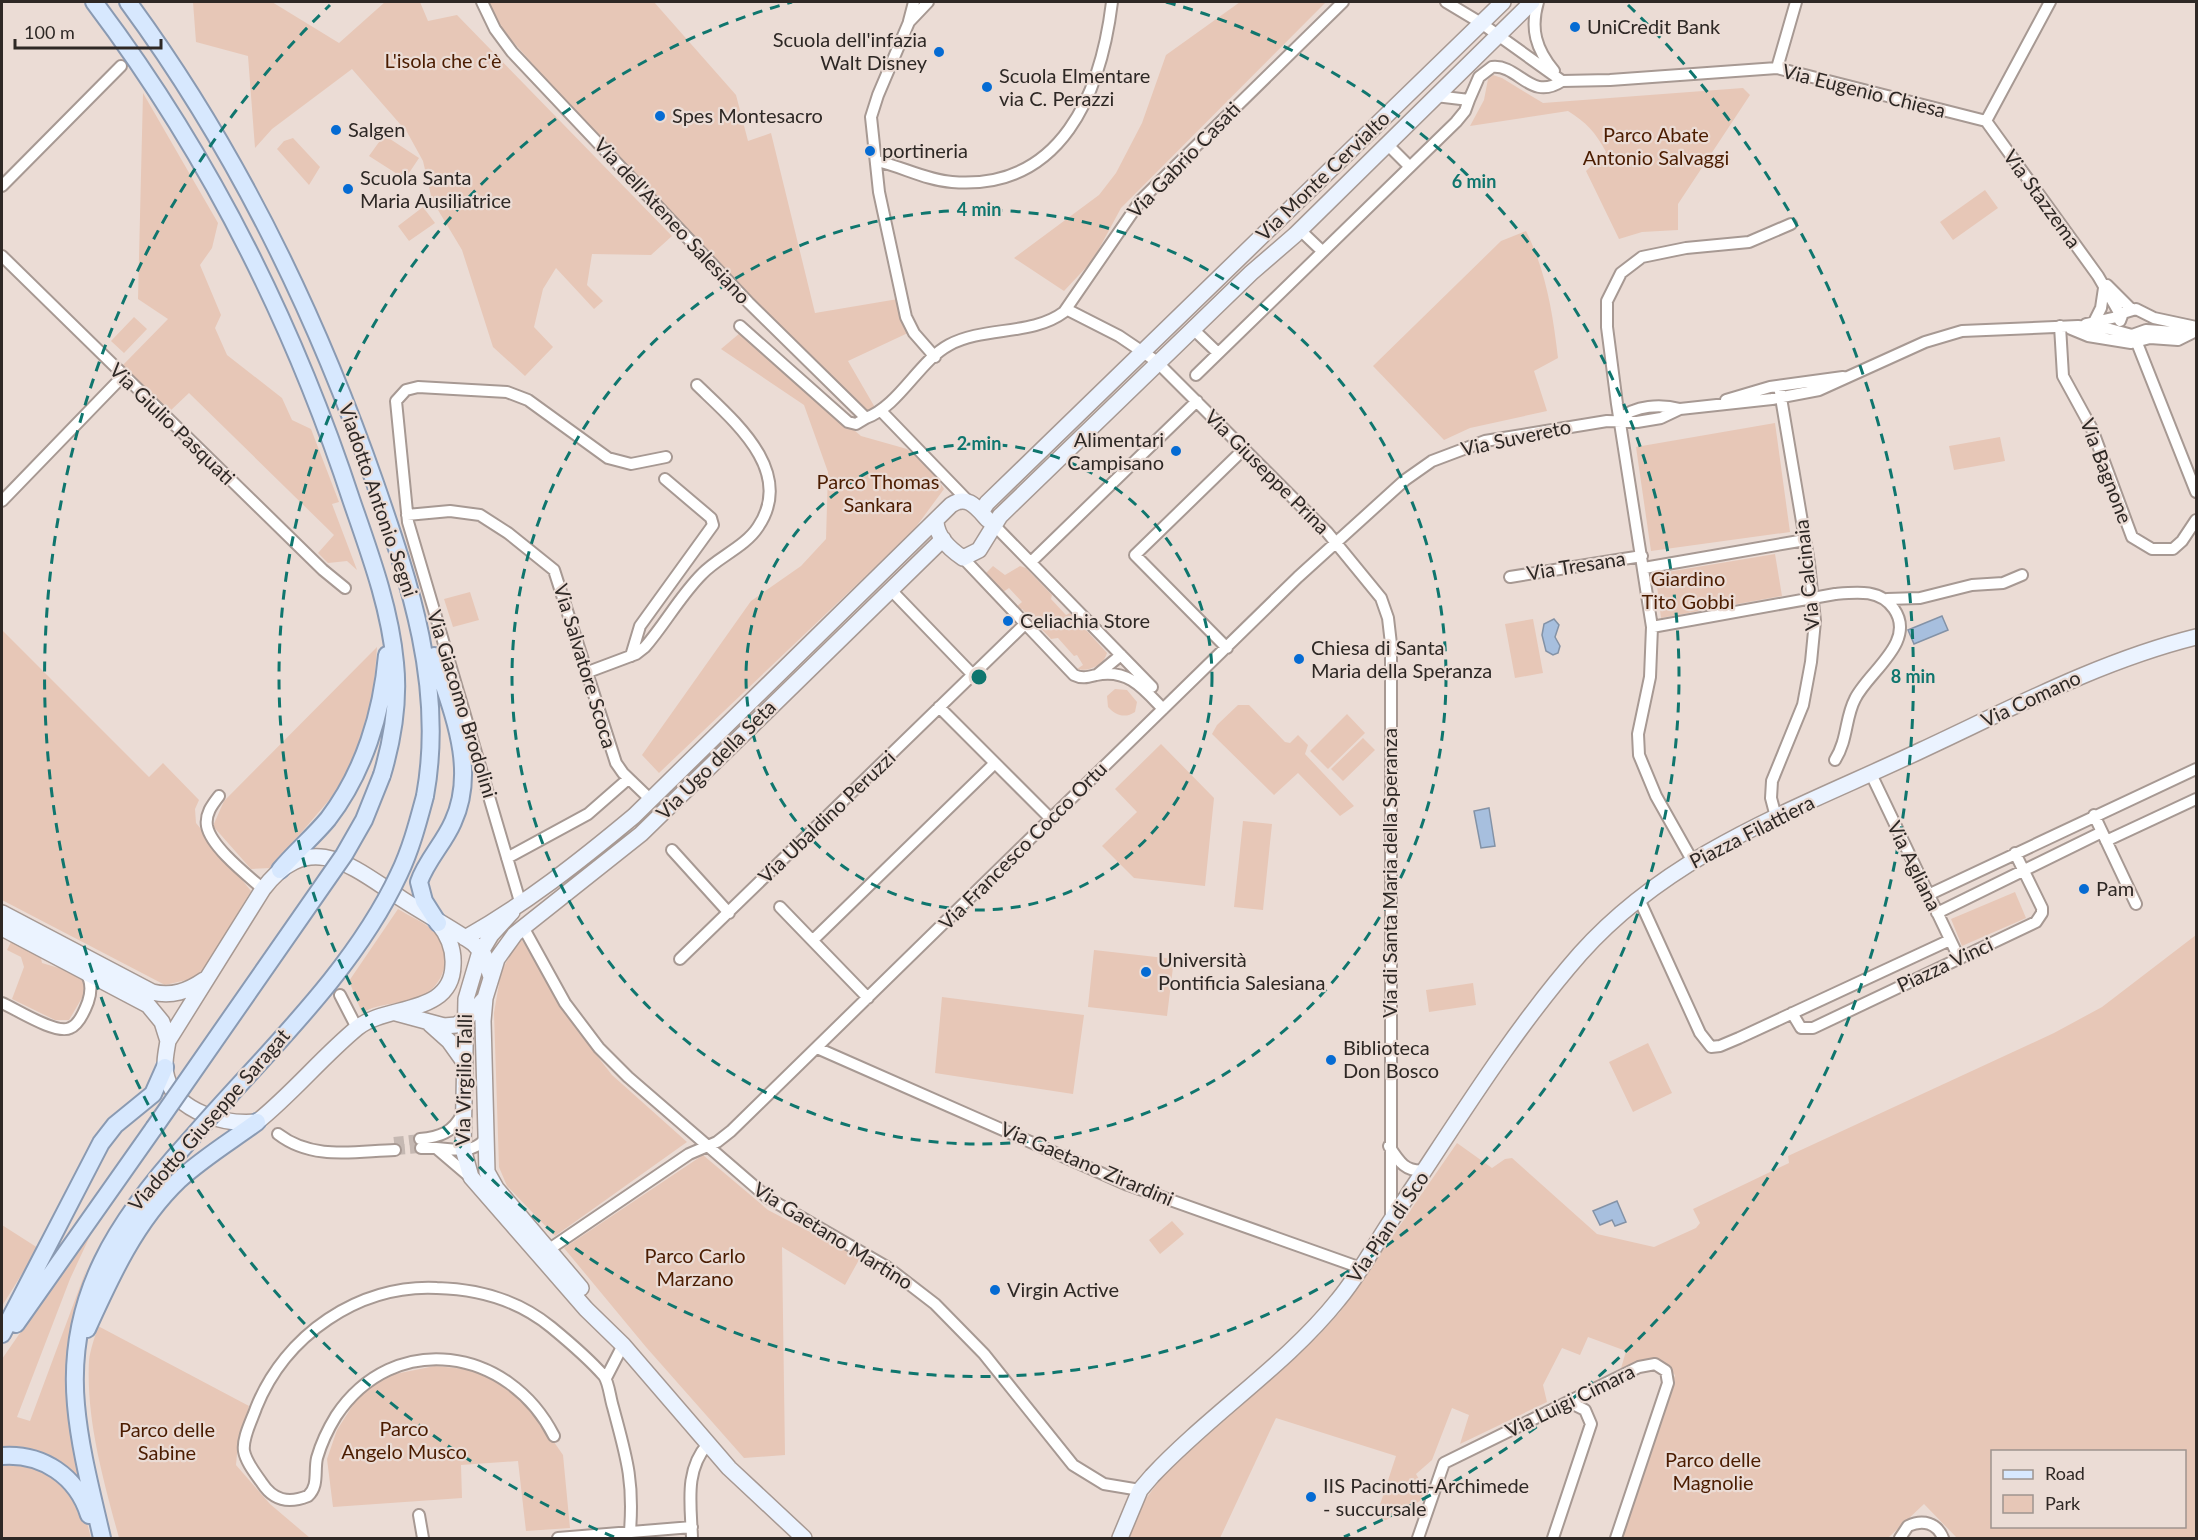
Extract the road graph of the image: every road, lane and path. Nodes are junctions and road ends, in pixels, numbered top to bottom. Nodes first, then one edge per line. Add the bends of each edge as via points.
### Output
1 (86, 2) edge
2 (94, 2) edge
3 (128, 2) edge
4 (138, 2) edge
5 (482, 2) edge
6 (914, 2) edge
7 (928, 2) edge
8 (1112, 2) edge
9 (1343, 2) edge
10 (1446, 2) edge
11 (1503, 2) edge
12 (1532, 2) edge
13 (1538, 2) edge
14 (1796, 2) edge
15 (2050, 2) edge
16 (909, 22) junction
17 (1481, 23) junction
18 (118, 33) junction
19 (1497, 36) junction
20 (161, 47) junction
21 (121, 66) dead end
22 (1777, 68) junction
23 (1562, 81) junction
24 (1436, 96) junction
25 (1469, 100) junction
26 (1986, 122) junction
27 (1387, 144) junction
28 (878, 161) junction
29 (1409, 166) junction
30 (2, 186) edge
31 (1791, 224) dead end
32 (1300, 230) junction
33 (1322, 251) junction
34 (2, 256) edge
35 (2098, 276) junction
36 (2104, 288) junction
37 (1066, 309) junction
38 (2131, 309) junction
39 (2143, 314) junction
40 (2121, 316) junction
41 (2094, 322) junction
42 (740, 326) dead end
43 (2063, 326) junction
44 (2078, 326) junction
45 (1193, 329) junction
46 (2196, 329) edge
47 (2142, 331) junction
48 (2125, 332) junction
49 (2137, 343) junction
50 (1144, 352) junction
51 (1218, 353) junction
52 (935, 357) junction
53 (1158, 363) junction
54 (1196, 375) dead end
55 (123, 376) junction
56 (1848, 376) junction
57 (697, 385) dead end
58 (1779, 386) junction
59 (1781, 398) junction
60 (1197, 400) junction
61 (1714, 404) junction
62 (881, 411) junction
63 (866, 418) junction
64 (1620, 419) junction
65 (1244, 449) junction
66 (666, 457) dead end
67 (665, 479) dead end
68 (2196, 492) edge
69 (2, 501) edge
70 (968, 501) junction
71 (981, 512) junction
72 (407, 515) junction
73 (2196, 520) edge
74 (936, 522) junction
75 (995, 526) junction
76 (943, 539) junction
77 (1805, 540) junction
78 (1337, 543) junction
79 (963, 558) junction
80 (1031, 562) junction
81 (1643, 562) junction
82 (2022, 575) dead end
83 (1510, 576) dead end
84 (345, 588) dead end
85 (890, 589) junction
86 (1814, 598) junction
87 (1887, 599) junction
88 (414, 606) junction
89 (1025, 624) junction
90 (390, 627) junction
91 (1652, 627) junction
92 (2196, 637) edge
93 (1227, 648) junction
94 (1121, 655) junction
95 (631, 656) junction
96 (588, 672) junction
97 (972, 674) junction
98 (1098, 675) junction
99 (939, 707) junction
100 (1166, 707) junction
101 (1835, 760) dead end
102 (995, 763) junction
103 (2196, 769) edge
104 (1871, 774) junction
105 (628, 779) junction
106 (219, 796) dead end
107 (650, 799) junction
108 (2196, 799) edge
109 (2094, 815) junction
110 (1776, 817) junction
111 (1050, 819) junction
112 (2104, 836) junction
113 (672, 850) dead end
114 (2015, 853) junction
115 (507, 858) junction
116 (1692, 860) junction
117 (280, 870) junction
118 (2024, 870) junction
119 (263, 889) junction
120 (1928, 895) junction
121 (1639, 899) junction
122 (2136, 904) dead end
123 (780, 907) dead end
124 (516, 908) junction
125 (2, 913) edge
126 (1937, 913) junction
127 (729, 914) junction
128 (438, 922) junction
129 (523, 927) junction
130 (2, 928) edge
131 (465, 938) junction
132 (813, 940) junction
133 (1950, 940) junction
134 (481, 951) junction
135 (1959, 958) junction
136 (680, 959) dead end
137 (84, 971) junction
138 (491, 977) junction
139 (207, 978) junction
140 (259, 978) joint
141 (112, 986) junction
142 (340, 995) dead end
143 (485, 998) junction
144 (868, 998) junction
145 (2, 1003) edge
146 (88, 1003) junction
147 (396, 1012) junction
148 (1792, 1012) junction
149 (299, 1015) joint
150 (423, 1020) junction
151 (464, 1021) junction
152 (357, 1028) junction
153 (168, 1041) junction
154 (817, 1048) junction
155 (464, 1063) junction
156 (165, 1067) junction
157 (464, 1108) junction
158 (257, 1122) junction
159 (278, 1134) dead end
160 (484, 1140) junction
161 (395, 1146) tunnel mouth
162 (707, 1146) junction
163 (1389, 1146) junction
164 (436, 1148) junction
165 (463, 1149) junction
166 (1426, 1170) junction
167 (471, 1177) junction
168 (1391, 1221) junction
169 (548, 1250) junction
170 (1361, 1268) junction
171 (2, 1334) edge
172 (2, 1344) edge
173 (623, 1344) junction
174 (77, 1352) junction
175 (606, 1378) junction
176 (1569, 1402) junction
177 (554, 1436) dead end
178 (708, 1444) junction
179 (2, 1456) edge
180 (1140, 1490) junction
181 (419, 1515) dead end
182 (692, 1527) junction
183 (630, 1531) junction
184 (96, 1539) edge
185 (102, 1539) edge
186 (423, 1539) edge
187 (558, 1539) edge
188 (692, 1539) edge
189 (804, 1539) edge
190 (1120, 1539) edge
191 (1418, 1539) edge
192 (1553, 1539) edge
193 (1616, 1539) edge
194 (1900, 1539) edge
195 (1942, 1539) edge

1 - 18 main road
2 - 18 main road, Viadotto Antonio Segni
3 - 20 main road, Viadotto Antonio Segni
4 - 20 main road
5 - 63 street, Via dell'Ateneo Salesiano via 510,49 749,303
6 - 16 street
7 - 16 street
8 - 28 street via 1089,99 1069,130 1041,158 1004,176 966,183 936,180
9 - 37 street, Via Gabrio Casati via 1141,200
10 - 17 street
11 - 17 street, Via Monte Cervialto
12 - 19 street, Via Monte Cervialto
13 - 23 street via 1533,20 1535,38
14 - 22 street
15 - 26 street
16 - 28 street via 873,110 871,123
17 - 19 street
17 - 50 street, Via Monte Cervialto
18 - 90 main road, Viadotto Antonio Segni via 203,165 286,326 343,472
19 - 23 street
19 - 24 street, Via Monte Cervialto
20 - 88 main road, Viadotto Antonio Segni via 232,160 306,308 356,428
21 - 30 street
22 - 23 street, Via Eugenio Chiesa
22 - 26 street, Via Eugenio Chiesa
23 - 25 street, Via Eugenio Chiesa via 1551,87 1536,86 1501,67 1492,67 1479,77
24 - 25 street
24 - 27 street, Via Monte Cervialto
25 - 29 street via 1461,117
26 - 35 street, Via Stazzema
27 - 29 street, Via Monte Cervialto
27 - 32 street, Via Monte Cervialto
28 - 52 street via 879,192 906,317
29 - 33 street
31 - 64 street via 1749,242 1650,254 1621,273 1609,294 1606,311
32 - 33 street, Via Monte Cervialto
32 - 45 street, Via Monte Cervialto
33 - 51 street
34 - 55 street, Via Giulio Pasquati
35 - 36 street, Via Stazzema
35 - 38 street, Via Stazzema
36 - 40 street, Via Stazzema
36 - 41 street
37 - 50 street, Via Giuseppe Prina
37 - 52 street, Via Gabrio Casati via 1049,321 960,340
38 - 39 street
38 - 40 street
39 - 46 street
39 - 47 street via 2146,323
40 - 41 street, Via Suvereto
40 - 48 street
41 - 44 street, Via Suvereto
42 - 63 street via 844,419 856,424
43 - 44 street, Via Suvereto
43 - 49 street via 2088,336
43 - 56 street, Via Suvereto via 1955,332
43 - 73 street, Via Bagnone via 2063,376 2096,440 2132,537 2148,548 2169,550 2180,544
44 - 48 street, Via Suvereto
45 - 51 street
45 - 53 street, Via Monte Cervialto
46 - 47 street
46 - 49 street via 2178,340 2150,338
47 - 48 street
49 - 68 street
50 - 53 street, Via Giuseppe Prina
50 - 71 street, Via Monte Cervialto
51 - 54 street
52 - 62 street, Via Gabrio Casati
53 - 60 street, Via Giuseppe Prina
53 - 75 street, Via Monte Cervialto via 1000,516
55 - 69 street
55 - 84 street, Via Giulio Pasquati
56 - 58 street, Via Suvereto
56 - 59 street, Via Suvereto via 1819,390
57 - 95 street via 738,424 759,453 768,477 767,505 751,535 702,574 645,647
58 - 59 street, Via Calcinaia
58 - 61 street, Via Suvereto
59 - 61 street, Via Suvereto
59 - 77 street, Via Calcinaia
60 - 65 street, Via Giuseppe Prina
60 - 80 street
61 - 64 street, Via Suvereto via 1680,409 1657,406 1630,411
62 - 63 street
62 - 70 street
64 - 78 street, Via Suvereto via 1485,441 1452,451 1405,480
64 - 81 street
65 - 78 street, Via Giuseppe Prina
65 - 93 street via 1135,555
66 - 72 street, Via Giacomo Brodolini via 632,464 608,458 513,393 418,387 400,395 396,407
67 - 95 street via 711,518 713,525 640,626
70 - 71 street
70 - 74 street via 954,503
71 - 75 street
72 - 96 street, Via Salvatore Scoca via 450,511 480,515 554,570
72 - 115 street, Via Giacomo Brodolini
74 - 76 street
74 - 107 street, Via Ugo della Seta
75 - 79 street via 979,550
75 - 80 street
76 - 79 street
76 - 85 street, Via Ugo della Seta
77 - 81 street, Via Tresana
77 - 86 street, Via Calcinaia
78 - 93 street, Via Francesco Cocco Ortu
78 - 163 street, Via di Santa Maria della Speranza via 1381,598 1389,626
79 - 89 street
80 - 94 street
81 - 83 street, Via Tresana
81 - 91 street
82 - 87 street via 1920,598
85 - 97 street
85 - 129 street, Via Ugo della Seta via 641,834
86 - 87 street via 1858,592
86 - 91 street
86 - 110 street, Via Calcinaia via 1813,643 1805,696 1772,781
87 - 101 street via 1899,617 1898,638 1855,698 1848,731
88 - 128 main road via 435,657 464,761 459,808 419,882 424,902
88 - 149 main road, Viadotto Antonio Segni, bridge via 430,685 431,744 424,796 406,858 385,901 349,956
89 - 97 street, Via Ubaldino Peruzzi
89 - 98 street via 1077,676
90 - 117 main road via 382,688 359,767 328,819
90 - 140 main road, Viadotto Antonio Segni, bridge via 396,702 382,775 347,850
91 - 116 street via 1651,667 1638,734 1639,755 1656,796
92 - 104 street, Via Comano via 2120,660 2055,686
93 - 100 street, Via Francesco Cocco Ortu
94 - 98 street
94 - 100 street
95 - 96 street
96 - 105 street, Via Salvatore Scoca via 616,762
97 - 99 street, Via Ubaldino Peruzzi
98 - 100 street via 1130,677
99 - 102 street
99 - 127 street, Via Ubaldino Peruzzi
100 - 111 street, Via Francesco Cocco Ortu
102 - 111 street
102 - 132 street
103 - 109 street
104 - 110 street, Piazza Filattiera
104 - 120 street, Via Agliana
105 - 107 street, Via Salvatore Scoca
105 - 115 street via 588,814
106 - 119 street via 208,812 208,829 236,866
107 - 124 street, Via Ugo della Seta via 582,860
108 - 112 street
109 - 112 street
109 - 114 street
110 - 116 street, Piazza Filattiera
111 - 144 street, Via Francesco Cocco Ortu
112 - 118 street
112 - 122 street
113 - 127 street
114 - 118 street, Piazza Vinci
114 - 120 street
115 - 124 street, Via Giacomo Brodolini
116 - 121 street, Piazza Filattiera
117 - 119 street
117 - 128 street via 308,858 338,859
118 - 126 street
118 - 135 street, Piazza Vinci via 2042,908 2039,919
119 - 139 street
120 - 126 street, Via Agliana
121 - 148 street, Piazza Vinci via 1704,1041 1711,1047
121 - 166 street, Via Pian di Sco via 1596,937 1557,982
123 - 132 street
124 - 131 street
124 - 134 street, Via Virgilio Talli
125 - 139 street via 152,992 182,992
126 - 133 street, Via Agliana
127 - 136 street, Via Ubaldino Peruzzi
128 - 131 street
128 - 147 street via 452,950 449,981 433,1000
129 - 138 street, Via Ugo della Seta via 499,955
129 - 162 street, Via Gaetano Martino via 560,995 599,1048
130 - 137 street
131 - 134 street
132 - 144 street
133 - 135 street, Via Agliana
133 - 148 street, Piazza Vinci
134 - 138 street
134 - 151 street, Via Virgilio Talli via 469,983
135 - 148 street, Piazza Vinci via 1809,1029 1801,1028
137 - 141 street
137 - 146 street via 91,984
138 - 143 street, Via Ugo della Seta
139 - 153 street
140 - 172 main road, Viadotto Giuseppe Saragat, bridge
141 - 146 street via 101,990
141 - 153 street via 152,1008
142 - 152 street
143 - 151 street
143 - 160 street, Via Virgilio Talli
144 - 154 street, Via Francesco Cocco Ortu
145 - 146 street via 63,1030 76,1024
147 - 150 street
147 - 152 street
149 - 174 main road, Viadotto Giuseppe Saragat, bridge via 135,1204 110,1242 88,1295
150 - 151 street via 447,1026
150 - 155 street via 444,1036
151 - 155 street, Via Virgilio Talli
152 - 158 street
153 - 156 street
154 - 162 street, Via Francesco Cocco Ortu via 737,1126
154 - 170 street, Via Gaetano Zirardini via 1128,1185
155 - 157 street, Via Virgilio Talli
156 - 158 street via 173,1090 194,1108 222,1120
156 - 171 main road via 153,1094 115,1125 101,1143
157 - 164 street via 449,1131 420,1144
157 - 165 street, Via Virgilio Talli
158 - 174 main road via 186,1174 155,1206 125,1252
159 - 161 street via 300,1146 328,1153
160 - 165 street via 478,1147
160 - 169 street, Via Virgilio Talli via 486,1168 492,1183
162 - 169 street, Via Francesco Cocco Ortu via 688,1154
162 - 180 street, Via Gaetano Martino via 768,1198 887,1267 935,1304 984,1354 1057,1448 1081,1472 1104,1484
163 - 166 street via 1405,1167
163 - 168 street, Via di Santa Maria della Speranza
164 - 165 street
164 - 167 street
165 - 167 street, Via Virgilio Talli
166 - 168 street, Via Pian di Sco
167 - 173 street, Via Virgilio Talli via 591,1314
168 - 170 street, Via Pian di Sco
169 - 173 street, Via Virgilio Talli via 599,1309
170 - 180 street, Via Pian di Sco via 1310,1331 1180,1448
173 - 175 street
173 - 178 street, Via Virgilio Talli
174 - 185 main road, Viadotto Giuseppe Saragat via 79,1428
175 - 177 street via 551,1327 510,1303 466,1288 398,1290 340,1312 298,1343 268,1383 244,1449 248,1462 272,1496 285,1500 308,1496 315,1486 316,1464 326,1435 349,1400 367,1383 392,1369 436,1359 476,1365 508,1380 535,1405
175 - 183 street via 629,1466
176 - 191 street, Via Luigi Cimara via 1444,1463
176 - 192 street via 1585,1410 1591,1424
176 - 193 street, Via Luigi Cimara via 1648,1364 1660,1365 1668,1374
178 - 182 street via 697,1456 692,1472
178 - 189 street, Via Virgilio Talli
179 - 184 main road via 36,1460 68,1478 85,1503
180 - 190 street, Via Pian di Sco
181 - 186 street
182 - 183 street
182 - 188 street
183 - 187 street
194 - 195 street via 1908,1526 1923,1522 1936,1527

